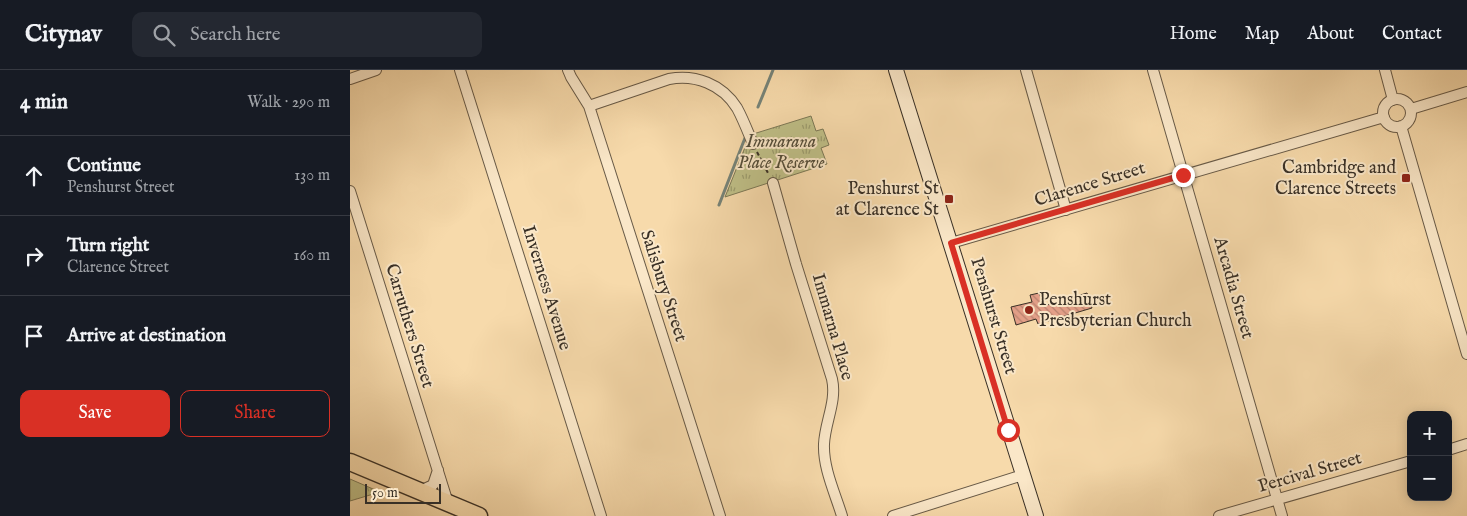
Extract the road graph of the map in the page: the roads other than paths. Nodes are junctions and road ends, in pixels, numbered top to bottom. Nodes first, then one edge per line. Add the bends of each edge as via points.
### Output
1 (376, 70) edge
2 (460, 70) edge
3 (568, 70) edge
4 (896, 70) edge
5 (1026, 70) edge
6 (1153, 70) edge
7 (1385, 70) edge
8 (350, 78) edge
9 (1467, 92) edge
10 (1393, 100) junction
11 (589, 106) junction
12 (1411, 109) junction
13 (1384, 117) junction
14 (1402, 126) junction
15 (753, 144) road end
16 (1183, 175) junction
17 (773, 183) road end
18 (350, 192) edge
19 (1066, 210) junction
20 (951, 243) junction
21 (1467, 354) edge
22 (1467, 444) edge
23 (1452, 449) edge
24 (350, 462) edge
25 (1407, 462) edge
26 (438, 470) junction
27 (1023, 475) junction
28 (420, 491) junction
29 (1277, 499) junction
30 (448, 503) junction
31 (479, 516) edge
32 (601, 516) edge
33 (720, 516) edge
34 (842, 516) edge
35 (893, 516) edge
36 (1036, 516) edge
37 (1219, 516) edge
38 (1282, 516) edge

1 - 8 street
2 - 32 street, Inverness Avenue
3 - 11 street, Salisbury Street
4 - 20 main road, Penshurst Street
5 - 19 street
6 - 16 street, Arcadia Street
7 - 10 street
9 - 12 street
10 - 12 street via 1406,102
10 - 13 street via 1386,105
11 - 15 street via 669,79 695,78 713,85 729,98
11 - 33 street, Salisbury Street
12 - 14 street via 1410,118
13 - 14 street via 1393,126
13 - 16 street, Clarence Street
14 - 21 street
16 - 19 street, Clarence Street
16 - 29 street, Arcadia Street
17 - 34 street, Immarna Place via 834,384 824,453
18 - 26 street, Carruthers Street
19 - 20 street, Clarence Street
20 - 27 main road, Penshurst Street
22 - 23 street
24 - 28 main road
25 - 29 street, Percival Street
26 - 28 street via 433,486
26 - 30 street, Carruthers Street
27 - 35 street
27 - 36 main road, Penshurst Street
28 - 30 main road
29 - 37 street, Percival Street
29 - 38 street, Arcadia Street
30 - 31 main road

